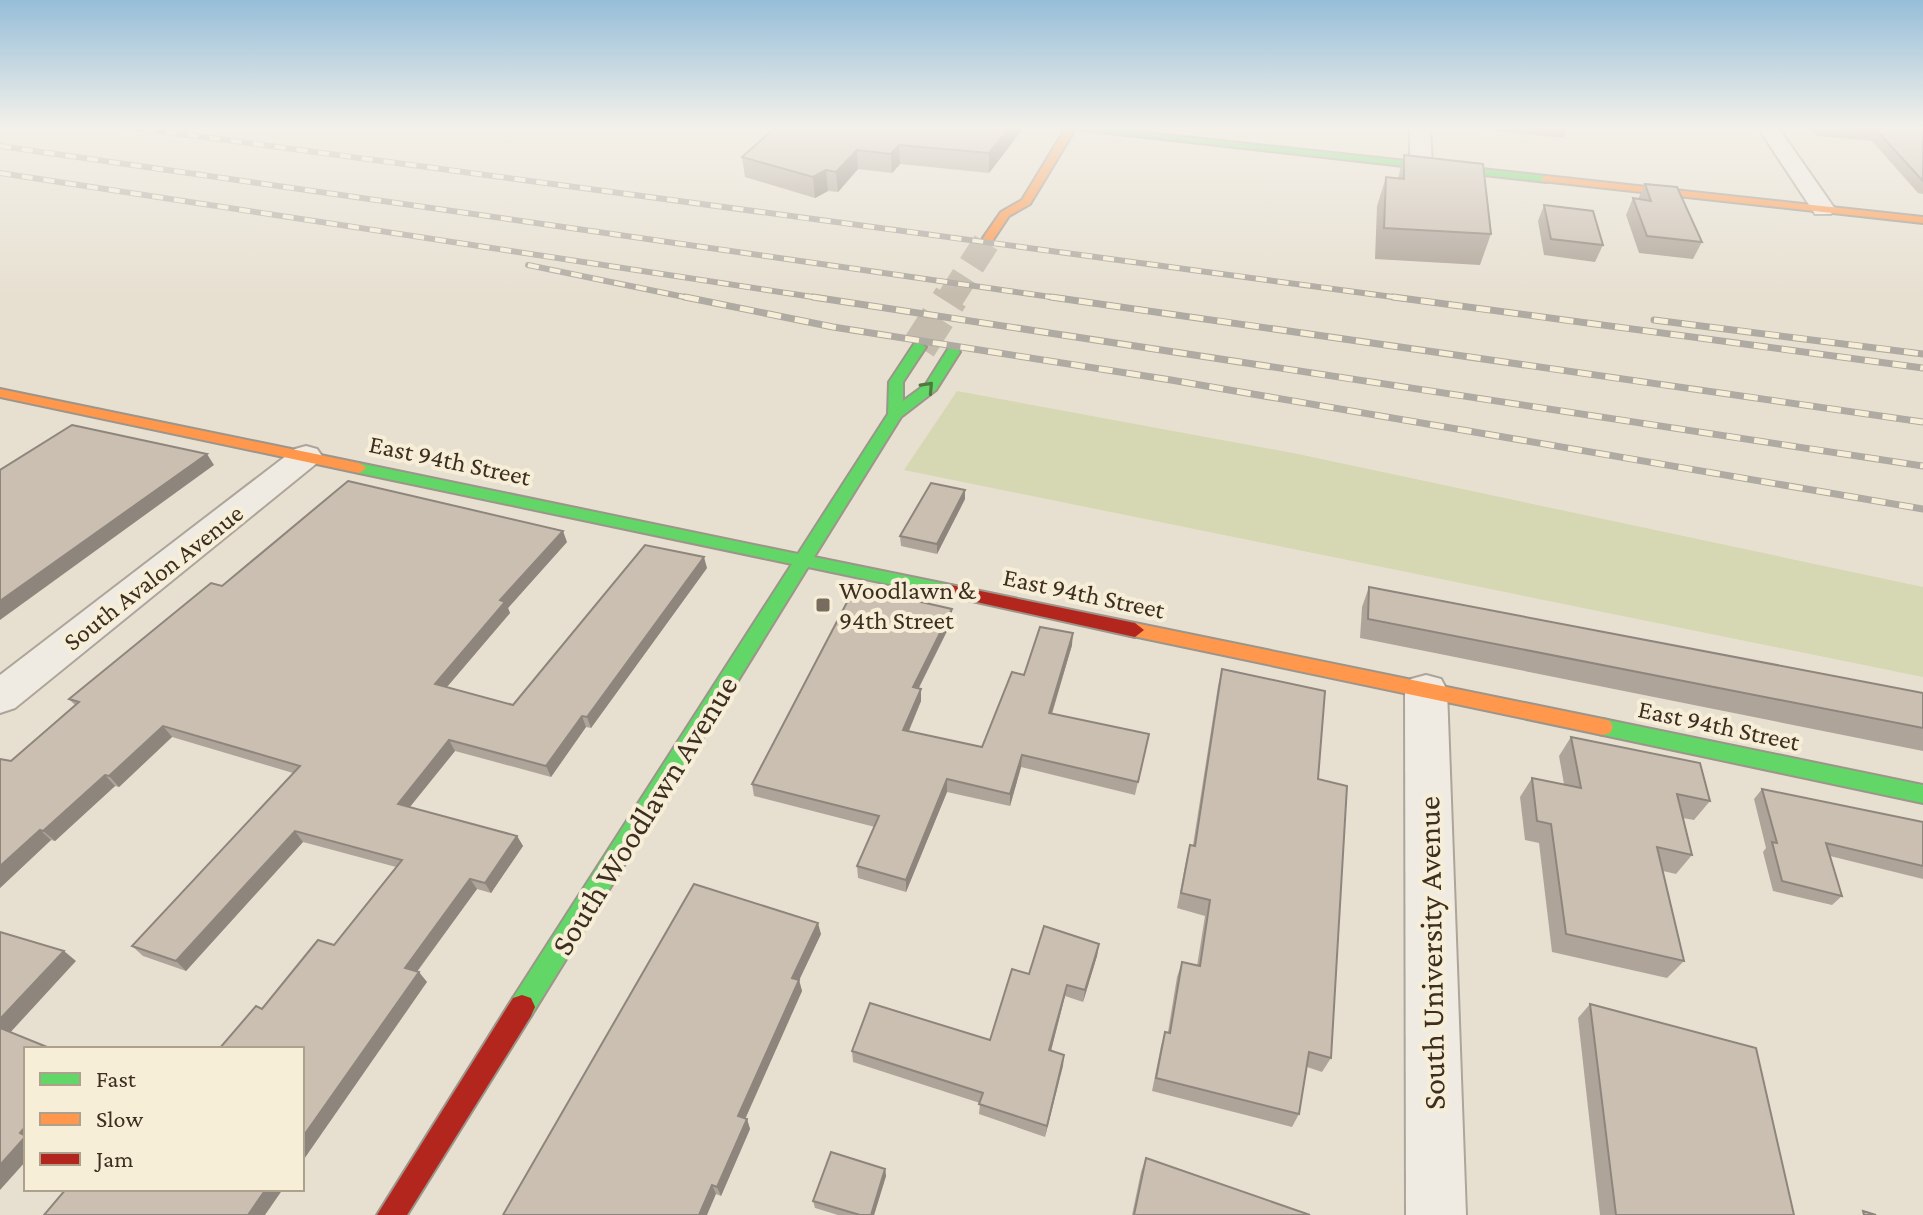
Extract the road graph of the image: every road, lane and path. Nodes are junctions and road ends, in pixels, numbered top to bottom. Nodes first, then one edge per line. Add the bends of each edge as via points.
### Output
1 (1041, 183) edge
2 (1577, 183) edge
3 (1805, 183) edge
4 (1823, 209) junction
5 (1923, 220) edge
6 (989, 238) tunnel mouth
7 (919, 347) tunnel mouth
8 (953, 352) dead end
9 (0, 393) edge
10 (895, 414) junction
11 (306, 456) junction
12 (804, 562) junction
13 (1426, 690) junction
14 (0, 697) edge
15 (1923, 794) edge
16 (391, 1215) edge
17 (1436, 1215) edge

1 - 6 street via 1029,209 1005,214
2 - 4 street
3 - 4 street
4 - 5 street
7 - 10 street, South Woodlawn Avenue via 896,382
10 -> 8 street, South Woodlawn Avenue via 931,387
9 - 11 street, East 94th Street
10 - 12 street, South Woodlawn Avenue
11 - 12 street, East 94th Street
11 - 14 street, South Avalon Avenue
12 - 13 street, East 94th Street
12 - 16 street, South Woodlawn Avenue
13 - 15 street, East 94th Street
13 - 17 street, South University Avenue

